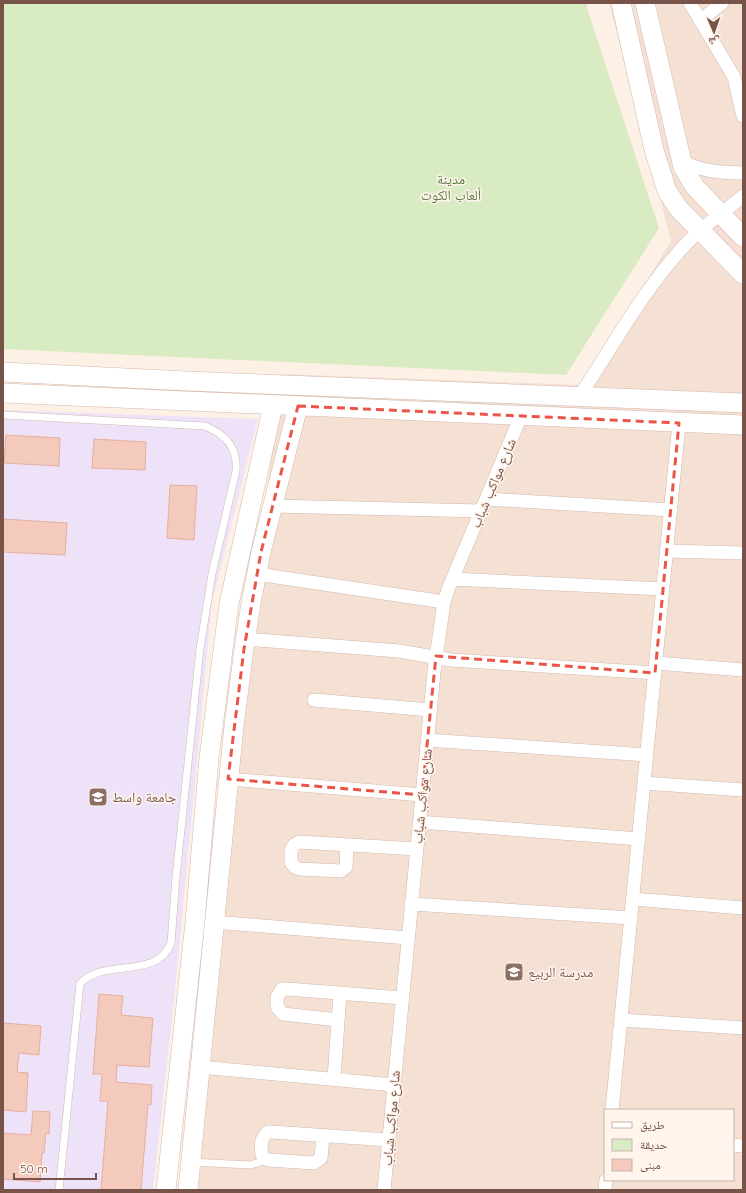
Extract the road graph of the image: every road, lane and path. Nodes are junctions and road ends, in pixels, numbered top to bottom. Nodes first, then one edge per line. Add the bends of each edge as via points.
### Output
1 (621, 3) edge
2 (645, 3) edge
3 (690, 3) edge
4 (722, 3) edge
5 (700, 21) junction
6 (741, 94) edge
7 (743, 116) edge
8 (681, 161) junction
9 (743, 173) edge
10 (743, 196) edge
11 (720, 215) junction
12 (700, 231) junction
13 (743, 237) edge
14 (743, 274) edge
15 (3, 372) edge
16 (3, 393) edge
17 (579, 397) junction
18 (743, 403) edge
19 (273, 405) junction
20 (298, 406) junction
21 (3, 415) edge
22 (521, 416) junction
23 (679, 423) junction
24 (743, 425) edge
25 (486, 499) junction
26 (273, 506) junction
27 (671, 510) junction
28 (481, 511) junction
29 (666, 551) junction
30 (743, 553) edge
31 (257, 574) junction
32 (452, 579) junction
33 (663, 589) junction
34 (444, 602) junction
35 (246, 638) junction
36 (436, 656) junction
37 (655, 668) junction
38 (743, 670) edge
39 (314, 700) dead end
40 (430, 710) junction
41 (427, 740) junction
42 (647, 755) junction
43 (228, 779) junction
44 (644, 783) junction
45 (743, 790) edge
46 (422, 795) junction
47 (419, 822) junction
48 (639, 839) junction
49 (347, 845) dead end
50 (417, 849) junction
51 (633, 899) junction
52 (412, 904) junction
53 (743, 908) edge
54 (631, 918) junction
55 (214, 922) junction
56 (408, 938) junction
57 (340, 993) junction
58 (402, 998) junction
59 (338, 1020) junction
60 (621, 1020) junction
61 (743, 1028) edge
62 (200, 1067) junction
63 (334, 1079) junction
64 (394, 1085) junction
65 (612, 1109) edge
66 (323, 1136) junction
67 (389, 1140) junction
68 (268, 1160) junction
69 (190, 1162) junction
70 (59, 1190) edge
71 (166, 1190) edge
72 (188, 1190) edge
73 (384, 1190) edge

1 - 12 street via 654,150 664,183 672,201
2 - 8 street
3 - 5 street
4 - 5 street
5 - 6 street via 734,77
6 - 7 street
8 - 9 street via 709,171
8 - 11 street via 691,182
10 - 11 street
11 - 12 street
11 - 13 street
12 - 14 street
12 - 17 street via 685,245 657,280
15 - 17 street via 187,382
16 - 19 street
17 - 18 street
19 - 20 street
19 - 71 street via 229,604 210,758
20 - 22 street
20 - 26 street
21 - 70 lane via 204,426 228,441 236,457 236,471 208,595 200,649 171,943 167,953 157,960 90,975 80,984
22 - 23 street
22 - 25 street, شارع مواكب شباب
23 - 24 street
23 - 27 street
25 - 27 street
25 - 28 street, شارع مواكب شباب
26 - 28 street
26 - 31 street
27 - 29 street
28 - 32 street, شارع مواكب شباب
29 - 30 street
29 - 33 street
31 - 34 street
31 - 35 street
32 - 33 street
32 - 34 street, شارع مواكب شباب
33 - 37 street
34 - 36 street, شارع مواكب شباب
35 - 36 street
35 - 43 street
36 - 37 street via 451,660
36 - 40 street, شارع مواكب شباب
37 - 38 street
37 - 42 street
39 - 40 street
40 - 41 street, شارع مواكب شباب
41 - 42 street
41 - 46 street, شارع مواكب شباب
42 - 44 street
43 - 46 street
43 - 55 street
44 - 45 street
44 - 48 street
46 - 47 street, شارع مواكب شباب
47 - 48 street
47 - 50 street, شارع مواكب شباب
48 - 51 street
49 - 50 street
50 - 52 street, شارع مواكب شباب
51 - 53 street
51 - 54 street
52 - 54 street
52 - 56 street, شارع مواكب شباب
54 - 60 street
55 - 56 street
55 - 62 street
56 - 58 street, شارع مواكب شباب
57 - 58 street
57 - 59 street
57 - 59 street via 284,989 277,997 278,1010 286,1016
58 - 64 street, شارع مواكب شباب
59 - 63 street
60 - 61 street
60 - 65 street
62 - 63 street
62 - 69 street
63 - 64 street
64 - 67 street, شارع مواكب شباب
66 - 67 street
66 - 68 street via 321,1158 316,1162
66 - 68 street via 268,1132 262,1139 261,1150 262,1157
67 - 73 street, شارع مواكب شباب
68 - 69 lane via 250,1165
69 - 72 street

